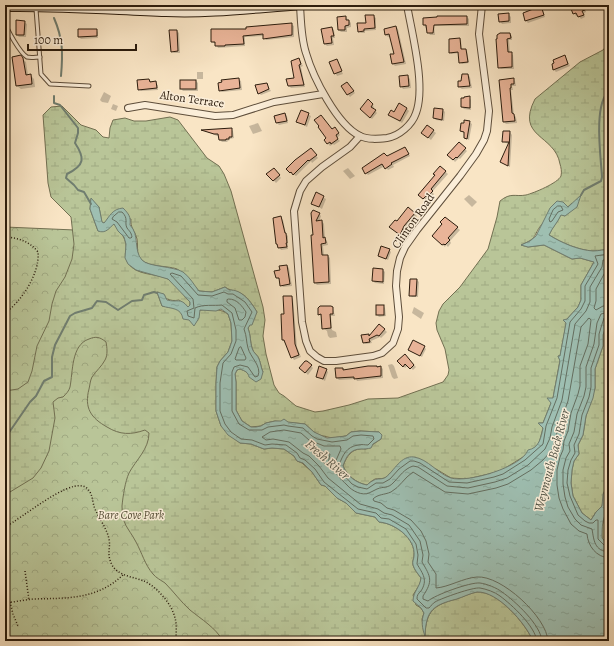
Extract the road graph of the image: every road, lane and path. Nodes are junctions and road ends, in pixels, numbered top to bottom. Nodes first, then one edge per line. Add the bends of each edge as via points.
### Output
1 (302, 5) edge
2 (406, 5) edge
3 (482, 5) edge
4 (16, 6) edge
5 (5, 7) edge
6 (36, 7) junction
7 (5, 22) edge
8 (40, 57) junction
9 (89, 86) dead end
10 (323, 94) junction
11 (128, 108) dead end
12 (360, 136) junction
13 (5, 237) edge
14 (5, 313) edge
15 (5, 526) edge
16 (25, 571) dead end
17 (124, 574) junction
18 (29, 600) junction
19 (10, 602) junction
20 (5, 603) edge
21 (18, 626) dead end
22 (177, 640) edge
23 (171, 641) edge

1 - 6 main road via 199,12
1 - 10 street via 302,37
2 - 12 street via 418,74 419,97 416,113 410,124 389,138
3 - 12 street, Clinton Road via 479,34 489,111 484,140 403,252 397,272 399,317 393,343 382,353 373,356 324,360 310,351 302,322 294,211 306,181 350,147
4 - 5 main road
4 - 6 main road
6 - 8 lane
7 - 8 lane via 24,54 29,58
8 - 9 lane via 41,74 50,84
10 - 11 street, Alton Terrace via 274,102 233,115 215,116 145,105
10 - 12 street via 350,128
13 - 14 path via 26,241 38,252 39,260 25,293
15 - 17 path via 55,495 74,486 86,487 108,534 108,555 113,567
16 - 18 path
17 - 18 path via 97,592 57,600
17 - 22 path via 145,582 163,598 175,617
18 - 19 path
19 - 20 path
19 - 21 path
22 - 23 path

